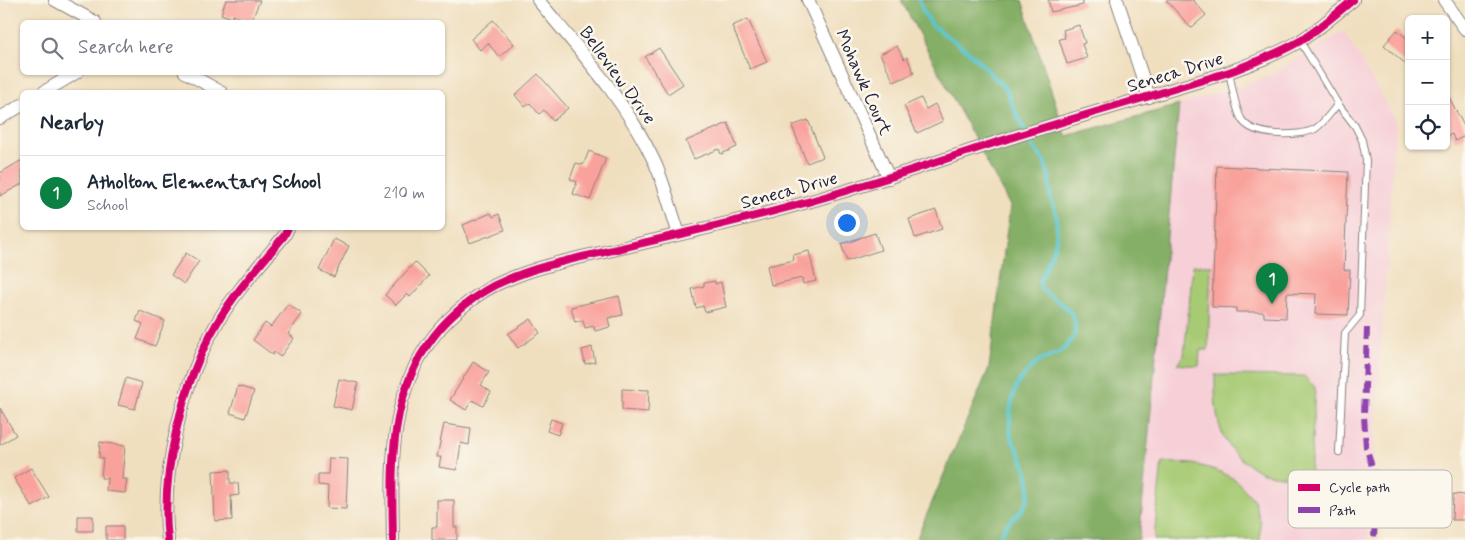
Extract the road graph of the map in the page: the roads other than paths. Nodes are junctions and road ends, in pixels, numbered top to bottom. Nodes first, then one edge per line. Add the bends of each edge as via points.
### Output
1 (55, 0) edge
2 (538, 0) edge
3 (808, 0) edge
4 (1117, 0) edge
5 (1353, 0) edge
6 (1444, 0) edge
7 (91, 20) edge
8 (1465, 29) edge
9 (1300, 41) junction
10 (1229, 72) junction
11 (72, 75) edge
12 (190, 75) edge
13 (47, 90) edge
14 (217, 90) edge
15 (1149, 97) junction
16 (1338, 104) junction
17 (20, 106) edge
18 (0, 118) edge
19 (888, 178) junction
20 (287, 230) edge
21 (679, 234) junction
22 (1339, 452) dead end
23 (168, 540) edge
24 (393, 540) edge

1 - 7 street
2 - 21 street, Belleview Drive via 624,107 655,163
3 - 19 street, Mohawk Court
4 - 15 street
5 - 9 street, Seneca Drive
6 - 8 street
9 - 10 street, Seneca Drive
9 - 16 lane
10 - 15 street, Seneca Drive
10 - 16 lane via 1239,114 1256,131 1307,132 1322,123
11 - 13 street
12 - 14 street
15 - 19 street, Seneca Drive
16 - 22 lane via 1355,126 1366,160 1360,315 1344,333
17 - 18 street
19 - 21 street, Seneca Drive via 782,209
20 - 23 street via 232,299 202,351 192,376 169,475
21 - 24 street, Seneca Drive via 532,270 502,281 456,313 434,335 408,383 395,432 392,456

